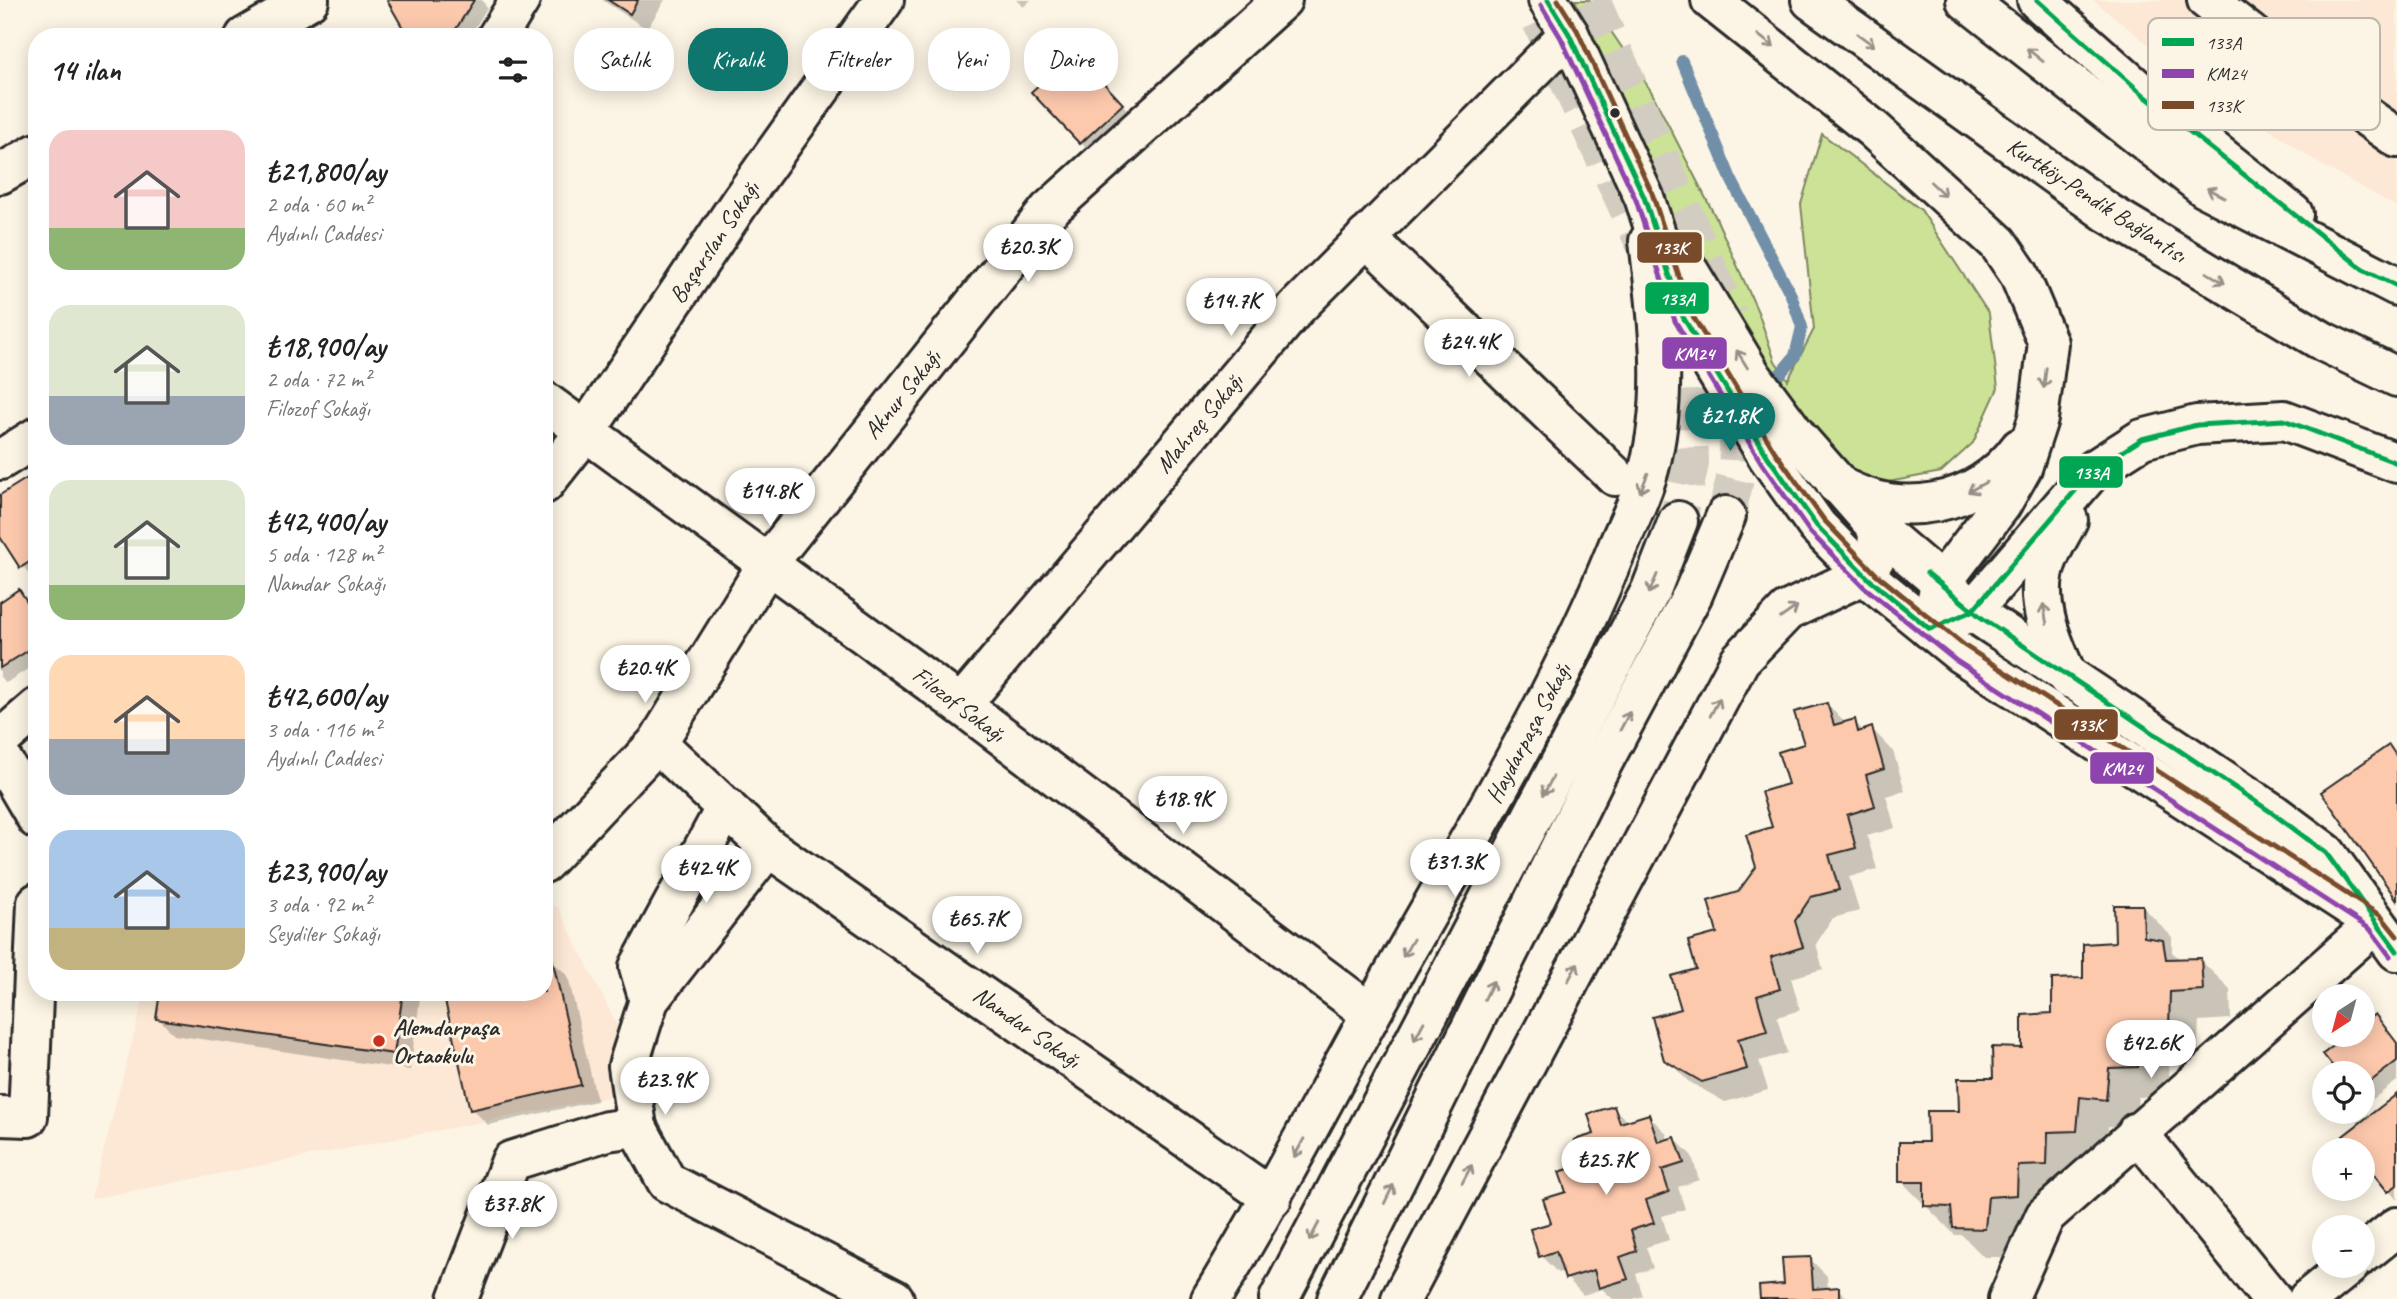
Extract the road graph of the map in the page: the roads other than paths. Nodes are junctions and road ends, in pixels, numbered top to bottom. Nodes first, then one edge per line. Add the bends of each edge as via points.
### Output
1 (520, 0) edge
2 (1282, 0) edge
3 (1548, 0) edge
4 (1711, 0) edge
5 (1811, 0) edge
6 (1966, 0) edge
7 (2037, 0) edge
8 (2207, 0) edge
9 (874, 3) edge
10 (2230, 18) edge
11 (503, 28) edge
12 (1569, 34) junction
13 (2148, 99) edge
14 (2380, 126) edge
15 (2188, 130) edge
16 (2397, 138) edge
17 (28, 158) edge
18 (0, 174) edge
19 (1644, 197) junction
20 (1366, 237) junction
21 (2363, 269) junction
22 (2397, 286) edge
23 (2397, 377) edge
24 (553, 407) edge
25 (2038, 419) junction
26 (586, 431) junction
27 (28, 443) edge
28 (0, 460) edge
29 (2397, 463) edge
30 (2092, 471) junction
31 (553, 473) edge
32 (1615, 476) dead end
33 (1836, 484) junction
34 (1726, 516) tunnel mouth
35 (1678, 521) tunnel mouth
36 (1878, 529) junction
37 (768, 563) junction
38 (1865, 574) junction
39 (1940, 585) junction
40 (1972, 611) junction
41 (1930, 629) junction
42 (2068, 678) junction
43 (961, 705) junction
44 (28, 716) edge
45 (0, 740) edge
46 (657, 743) junction
47 (0, 756) edge
48 (28, 804) edge
49 (726, 807) junction
50 (768, 847) junction
51 (553, 853) edge
52 (2387, 937) edge
53 (649, 1000) junction
54 (33, 1001) edge
55 (1370, 1013) junction
56 (0, 1116) edge
57 (636, 1127) junction
58 (2137, 1132) junction
59 (1272, 1198) junction
60 (2397, 1227) edge
61 (2375, 1245) edge
62 (2334, 1278) edge
63 (458, 1299) edge
64 (894, 1299) edge
65 (1212, 1299) edge
66 (1279, 1299) edge
67 (1336, 1299) edge
68 (1401, 1299) edge
69 (2008, 1299) edge
70 (2272, 1299) edge
71 (2308, 1299) edge

1 - 11 main road
2 - 37 main road, Aknur Sokağı via 1049,210
3 - 12 main road
4 -> 25 main road via 1873,129 1998,243 2019,274 2048,343
5 -> 23 main road, Kurtköy-Pendik Bağlantısı via 2108,213 2324,342
21 -> 6 main road via 2205,188
7 - 13 main road
8 - 10 main road
9 - 26 main road, Başarslan Sokağı
12 - 19 main road
12 - 20 main road, Mahreç Sokağı
14 - 16 main road
15 - 21 main road
17 - 18 main road
33 -> 19 main road via 1752,376
19 - 38 main road via 1682,317 1797,500
19 -> 55 main road, Haydarpaşa Sokağı via 1661,344 1649,469 1603,584 1543,712
20 - 32 main road
20 - 43 main road, Mahreç Sokağı via 1295,309
21 - 22 main road
24 - 26 main road, Filozof Sokağı
25 -> 33 main road via 2006,465 1956,497 1920,505 1882,503
25 - 39 main road via 2013,487
26 - 31 main road, Başarslan Sokağı
26 - 37 main road, Filozof Sokağı
27 - 28 main road
29 - 30 main road via 2284,420 2197,425 2142,439
30 - 40 main road
42 -> 30 main road via 2050,636 2042,592 2046,565
33 - 36 main road
67 -> 34 main road via 1595,775 1693,594
35 -> 66 main road via 1651,590
36 - 38 main road via 1877,555
36 - 39 main road
37 - 43 main road, Filozof Sokağı
37 - 46 main road, Aknur Sokağı
38 - 41 main road
68 -> 38 main road via 1740,660 1787,611
39 - 40 main road
39 - 41 main road
40 - 41 main road
40 - 42 main road
41 - 52 main road
42 - 52 main road via 2326,853
43 - 55 main road, Filozof Sokağı
44 - 45 main road
46 - 49 main road, Namdar Sokağı
46 - 51 main road, Aknur Sokağı
47 - 48 main road
49 - 50 main road, Namdar Sokağı
49 - 53 main road via 639,967
50 - 53 main road
50 - 59 main road, Namdar Sokağı
52 - 58 main road
53 - 57 main road via 628,1066
54 - 56 main road via 28,1117
55 -> 59 main road, Haydarpaşa Sokağı
57 - 63 main road via 607,1131 511,1161
57 - 64 main road via 667,1182
58 - 69 main road via 2045,1216
58 - 70 main road
59 - 65 main road, Haydarpaşa Sokağı
60 - 61 main road
62 - 71 main road

